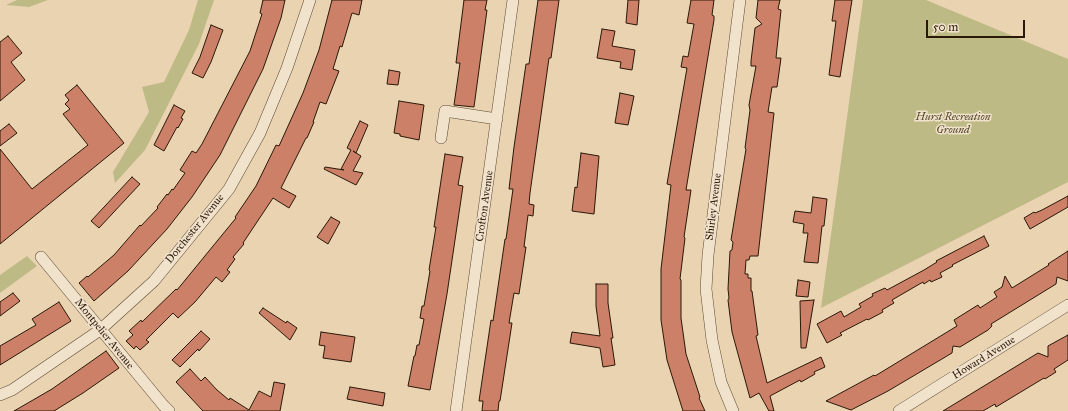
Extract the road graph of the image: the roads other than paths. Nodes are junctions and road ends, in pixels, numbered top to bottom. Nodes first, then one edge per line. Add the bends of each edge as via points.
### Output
1 (310, 0) edge
2 (513, 0) edge
3 (740, 0) edge
4 (497, 119) junction
5 (441, 138) dead end
6 (41, 257) dead end
7 (1068, 305) edge
8 (100, 330) junction
9 (0, 395) edge
10 (169, 411) edge
11 (456, 411) edge
12 (733, 411) edge
13 (899, 411) edge

1 - 8 street, Dorchester Avenue via 287,68 260,133 228,188 154,280
2 - 4 street, Crofton Avenue
3 - 12 street, Shirley Avenue via 706,289 719,375
4 - 5 street via 445,111
4 - 11 street, Crofton Avenue
6 - 8 street, Montpelier Avenue
7 - 13 street, Howard Avenue
8 - 9 street, Dorchester Avenue via 12,390
8 - 10 street, Montpelier Avenue

